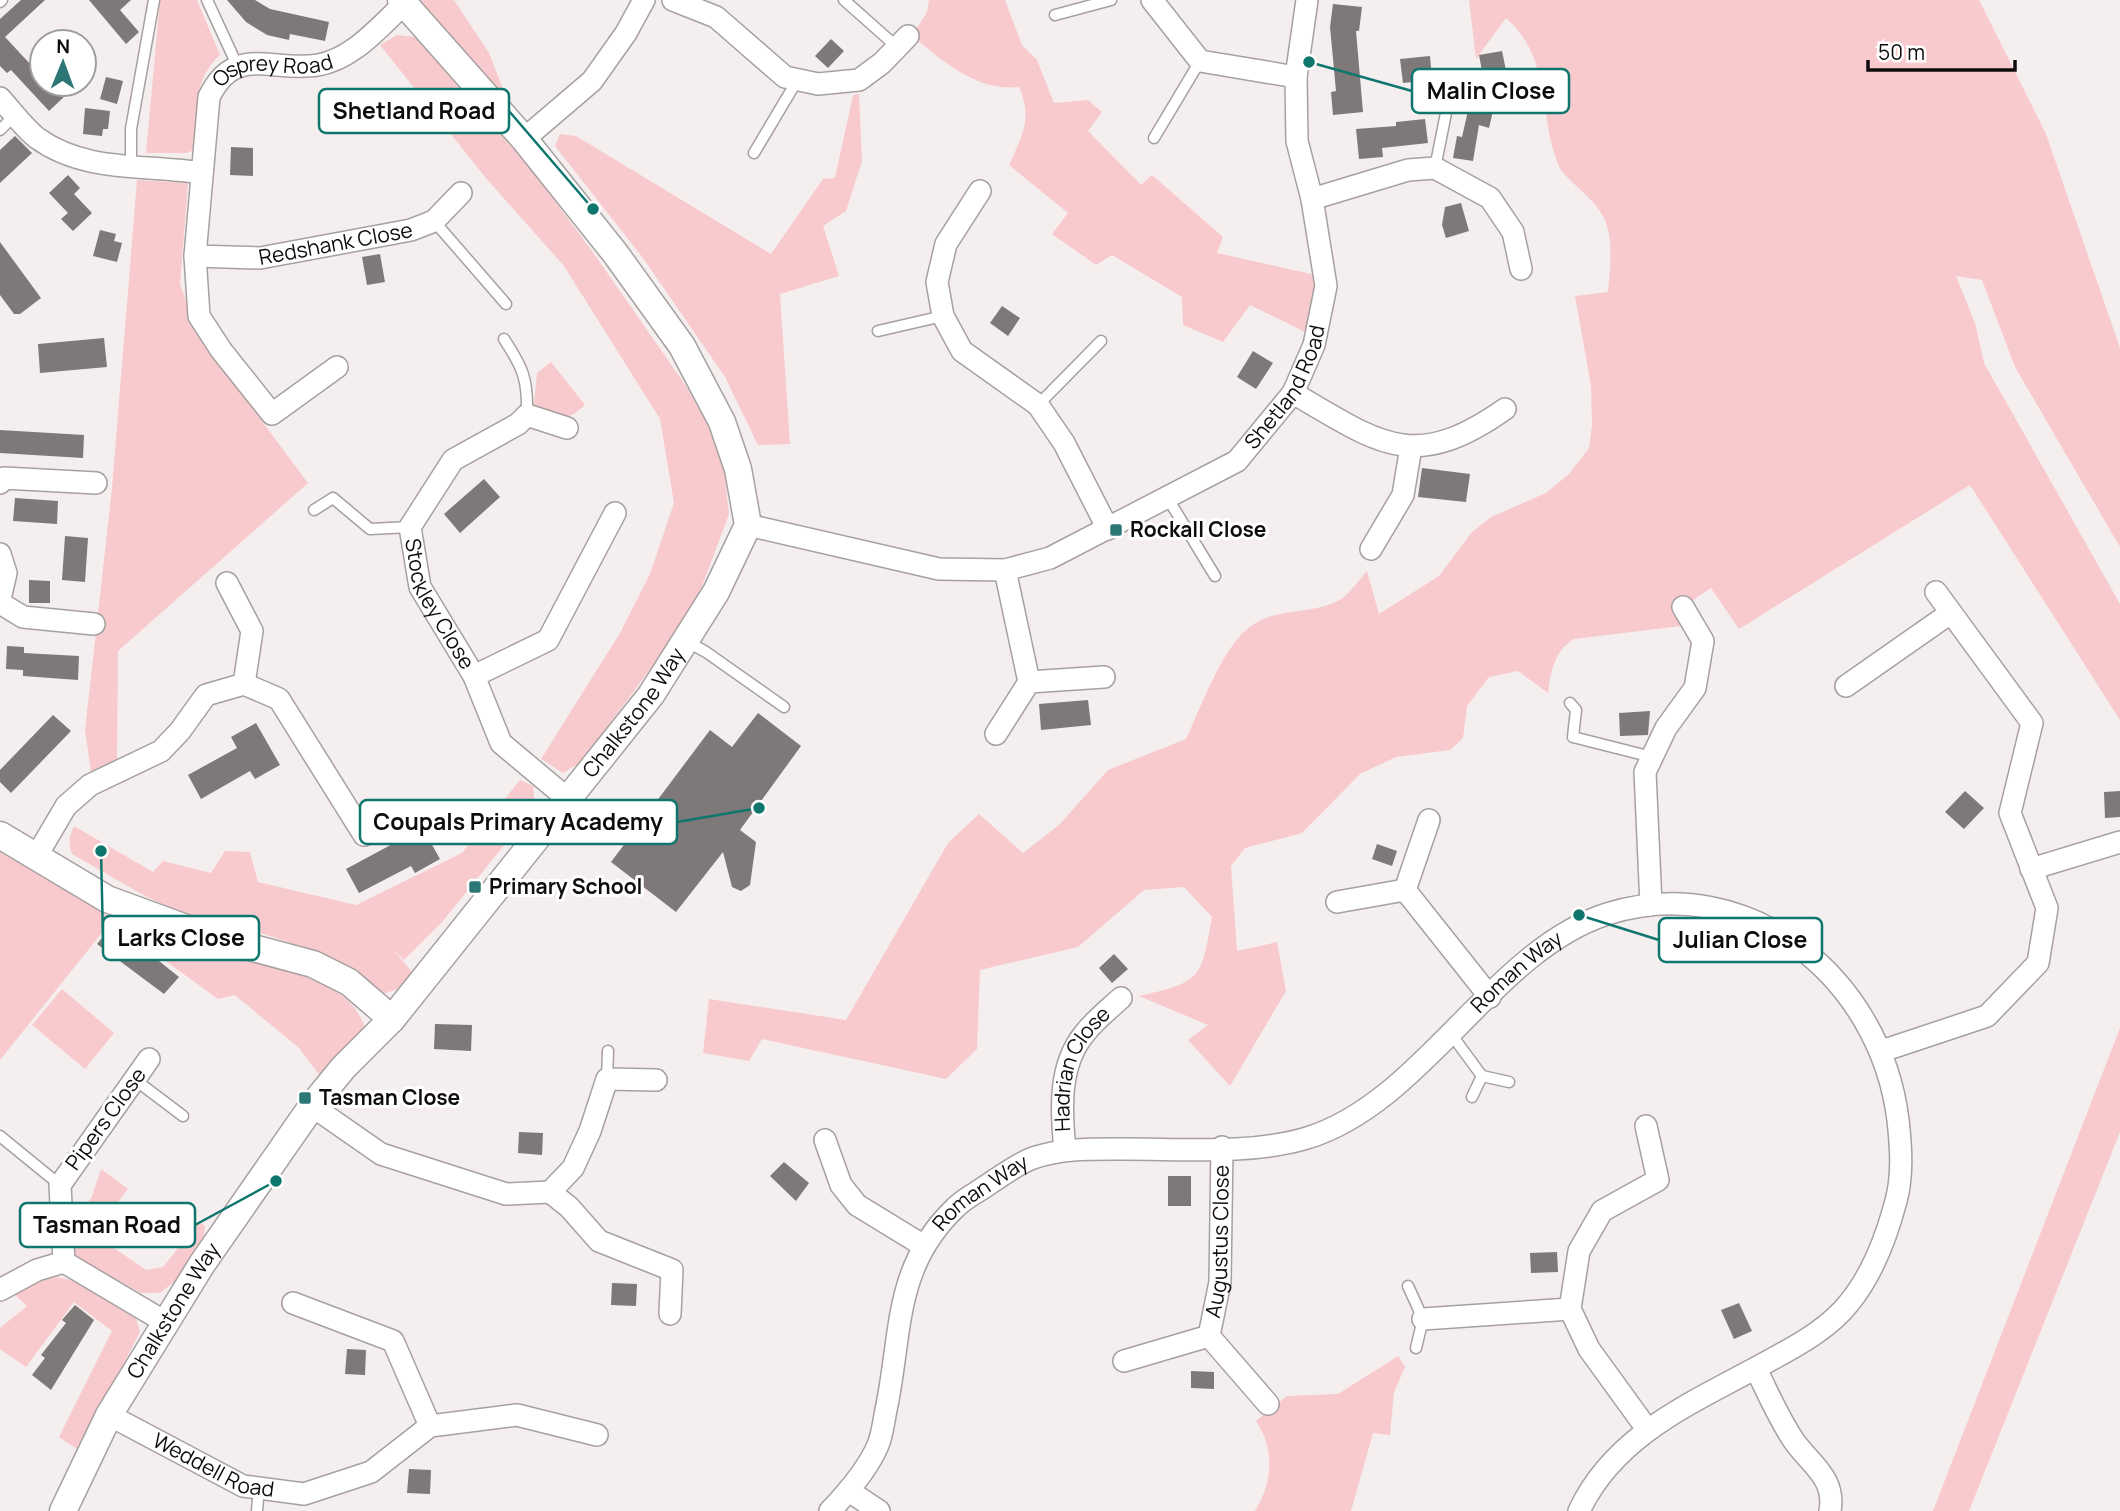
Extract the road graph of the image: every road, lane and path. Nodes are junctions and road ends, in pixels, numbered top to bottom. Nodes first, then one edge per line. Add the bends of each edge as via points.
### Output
1 (153, 0) edge
2 (207, 0) edge
3 (644, 0) edge
4 (673, 0) edge
5 (844, 0) edge
6 (1111, 0) edge
7 (1152, 0) edge
8 (1307, 0) edge
9 (403, 2) edge
10 (1055, 15) dead end
11 (902, 42) joint
12 (1200, 61) junction
13 (238, 67) junction
14 (1296, 77) junction
15 (798, 79) junction
16 (1452, 83) dead end
17 (0, 98) edge
18 (15, 115) junction
19 (0, 130) edge
20 (1154, 138) dead end
21 (524, 139) junction
22 (754, 153) dead end
23 (131, 166) junction
24 (1435, 169) junction
25 (202, 173) junction
26 (980, 191) dead end
27 (461, 193) dead end
28 (1312, 199) junction
29 (435, 221) junction
30 (195, 256) junction
31 (1521, 269) dead end
32 (506, 304) dead end
33 (943, 316) junction
34 (878, 331) dead end
35 (503, 340) dead end
36 (1101, 341) dead end
37 (337, 368) dead end
38 (1293, 393) junction
39 (1038, 405) junction
40 (1505, 409) dead end
41 (527, 415) junction
42 (567, 428) dead end
43 (1411, 447) junction
44 (0, 482) edge
45 (96, 483) dead end
46 (1167, 498) junction
47 (314, 510) dead end
48 (615, 513) dead end
49 (748, 525) junction
50 (410, 527) junction
51 (1108, 529) junction
52 (1371, 549) dead end
53 (0, 554) edge
54 (1005, 570) junction
55 (1215, 576) dead end
56 (227, 583) dead end
57 (1936, 592) dead end
58 (0, 601) edge
59 (1683, 607) dead end
60 (1949, 614) junction
61 (93, 624) dead end
62 (686, 641) junction
63 (474, 676) junction
64 (1104, 677) dead end
65 (1029, 682) junction
66 (244, 684) junction
67 (1846, 686) dead end
68 (1570, 703) dead end
69 (784, 707) dead end
70 (996, 734) dead end
71 (1652, 757) junction
72 (569, 800) junction
73 (1429, 820) dead end
74 (0, 835) edge
75 (364, 835) dead end
76 (2120, 842) edge
77 (36, 857) junction
78 (2031, 869) junction
79 (1405, 890) junction
80 (1337, 902) dead end
81 (1651, 905) junction
82 (1490, 997) junction
83 (1121, 998) dead end
84 (392, 1019) junction
85 (1451, 1034) junction
86 (608, 1051) dead end
87 (1882, 1051) junction
88 (149, 1059) dead end
89 (1482, 1076) junction
90 (134, 1079) junction
91 (607, 1079) junction
92 (656, 1080) dead end
93 (1509, 1082) dead end
94 (1472, 1097) dead end
95 (312, 1107) junction
96 (183, 1116) dead end
97 (1646, 1126) dead end
98 (0, 1136) edge
99 (825, 1140) dead end
100 (1222, 1147) junction
101 (1065, 1150) junction
102 (60, 1185) junction
103 (550, 1192) junction
104 (924, 1247) junction
105 (64, 1262) junction
106 (1408, 1286) dead end
107 (0, 1290) edge
108 (293, 1303) dead end
109 (1570, 1309) junction
110 (670, 1314) dead end
111 (1423, 1319) junction
112 (165, 1322) junction
113 (1209, 1336) junction
114 (1416, 1349) dead end
115 (1124, 1361) dead end
116 (1756, 1369) junction
117 (1268, 1404) dead end
118 (109, 1415) junction
119 (430, 1426) junction
120 (1647, 1429) junction
121 (597, 1435) dead end
122 (259, 1488) junction
123 (849, 1491) junction
124 (63, 1511) edge
125 (257, 1511) edge
126 (831, 1511) edge
127 (878, 1511) edge
128 (1579, 1511) edge
129 (1830, 1511) edge

1 - 23 lane via 131,129
2 - 13 lane
3 - 21 street via 592,81
4 - 15 street via 716,17 785,76
5 - 11 lane
6 - 10 lane
7 - 12 street
8 - 14 street, Shetland Road
9 - 13 street, Osprey Road via 352,51 318,65 252,63
9 - 21 street
11 - 15 street via 859,80 818,84
12 - 14 street
12 - 20 lane
13 - 25 street, Osprey Road via 217,80 209,97
14 - 28 street, Shetland Road via 1297,141
15 - 22 lane
16 - 24 lane
17 - 18 street
18 - 19 lane
18 - 23 street via 35,136 65,155 102,165
21 - 49 street via 682,346 722,422 738,469
23 - 25 street
24 - 28 street via 1408,170
24 - 31 street via 1489,198 1513,232
25 - 30 street, Osprey Road
26 - 33 street via 946,244 937,282
27 - 29 street, Redshank Close
28 - 38 street, Shetland Road via 1326,286 1314,345
29 - 30 street, Redshank Close via 371,239 260,258
29 - 32 lane
30 - 37 street, Osprey Road via 200,316 220,350 272,414
33 - 34 lane
33 - 39 street via 962,351
35 - 41 lane via 523,369
36 - 39 lane
38 - 43 street via 1371,440
38 - 46 street, Shetland Road via 1237,461
39 - 51 street via 1064,443
40 - 43 street via 1472,432 1436,445
41 - 42 street
41 - 50 street, Stockley Close via 453,460
43 - 52 street via 1403,495
44 - 45 street via 4,478
46 - 51 street, Shetland Road
46 - 55 lane
47 - 50 lane, Stockley Close via 333,498 370,529
48 - 63 street, Stockley Close via 548,640
49 - 54 street, Shetland Road via 939,569
49 - 62 street, Chalkstone Way
50 - 63 street, Stockley Close via 420,587
51 - 54 street, Shetland Road via 1050,558
53 - 58 street via 6,573
54 - 65 street
56 - 66 street via 252,631
57 - 60 street
58 - 61 street via 23,617
59 - 71 street via 1703,641 1695,688
60 - 67 street
60 - 78 street via 2032,723 2010,813
62 - 69 lane
62 - 72 street, Chalkstone Way via 651,695
63 - 72 street, Stockley Close via 500,743
64 - 65 street
65 - 70 street
66 - 75 street via 278,699
66 - 77 street via 206,695 161,751 90,785 66,806
68 - 71 lane via 1576,710 1573,737
71 - 81 street via 1645,772
72 - 84 street, Chalkstone Way
73 - 79 street
74 - 77 street
76 - 78 street
77 - 84 street via 124,905 205,935 313,964 349,982
78 - 87 street via 2047,908 2038,962 1987,1016
79 - 80 street
79 - 82 street
81 - 82 street, Roman Way via 1606,915 1544,944
81 - 87 street, Roman Way via 1695,904 1748,917 1798,945 1838,981 1868,1021
82 - 85 street, Roman Way
83 - 101 street, Hadrian Close via 1083,1034 1065,1073 1061,1108
84 - 95 street, Chalkstone Way
85 - 89 lane
85 - 100 street, Roman Way via 1344,1123 1304,1139
86 - 91 lane
87 - 116 street, Roman Way via 1895,1097 1902,1153 1898,1197 1880,1251 1849,1303 1807,1340
88 - 90 street, Pipers Close
89 - 93 lane
89 - 94 lane
90 - 96 lane
90 - 102 street, Pipers Close
91 - 92 street
91 - 103 street via 573,1168
95 - 103 street via 381,1154 506,1194
95 - 112 street, Chalkstone Way
97 - 109 street via 1658,1180 1602,1211 1579,1251
98 - 102 lane
99 - 104 street via 841,1185 857,1205
100 - 101 street, Roman Way
100 - 113 street, Augustus Close via 1220,1282
101 - 104 street, Roman Way via 1027,1160 956,1206
102 - 105 street, Pipers Close
103 - 110 street via 599,1241 672,1270
104 - 123 street, Roman Way via 910,1275 897,1321 879,1444
105 - 107 street
105 - 112 street
106 - 111 lane
108 - 119 street via 393,1341
109 - 111 street
109 - 120 street via 1589,1349
111 - 114 lane
112 - 118 street, Chalkstone Way
113 - 115 street, Augustus Close
113 - 117 street, Augustus Close
116 - 120 street, Roman Way
116 - 129 street via 1795,1442 1821,1470
118 - 122 street, Weddell Road via 243,1486
118 - 124 street, Chalkstone Way
119 - 121 street via 517,1415
119 - 122 street, Weddell Road via 371,1472 304,1494
120 - 128 street, Roman Way via 1605,1466
122 - 125 lane
123 - 126 street, Roman Way
123 - 127 street

